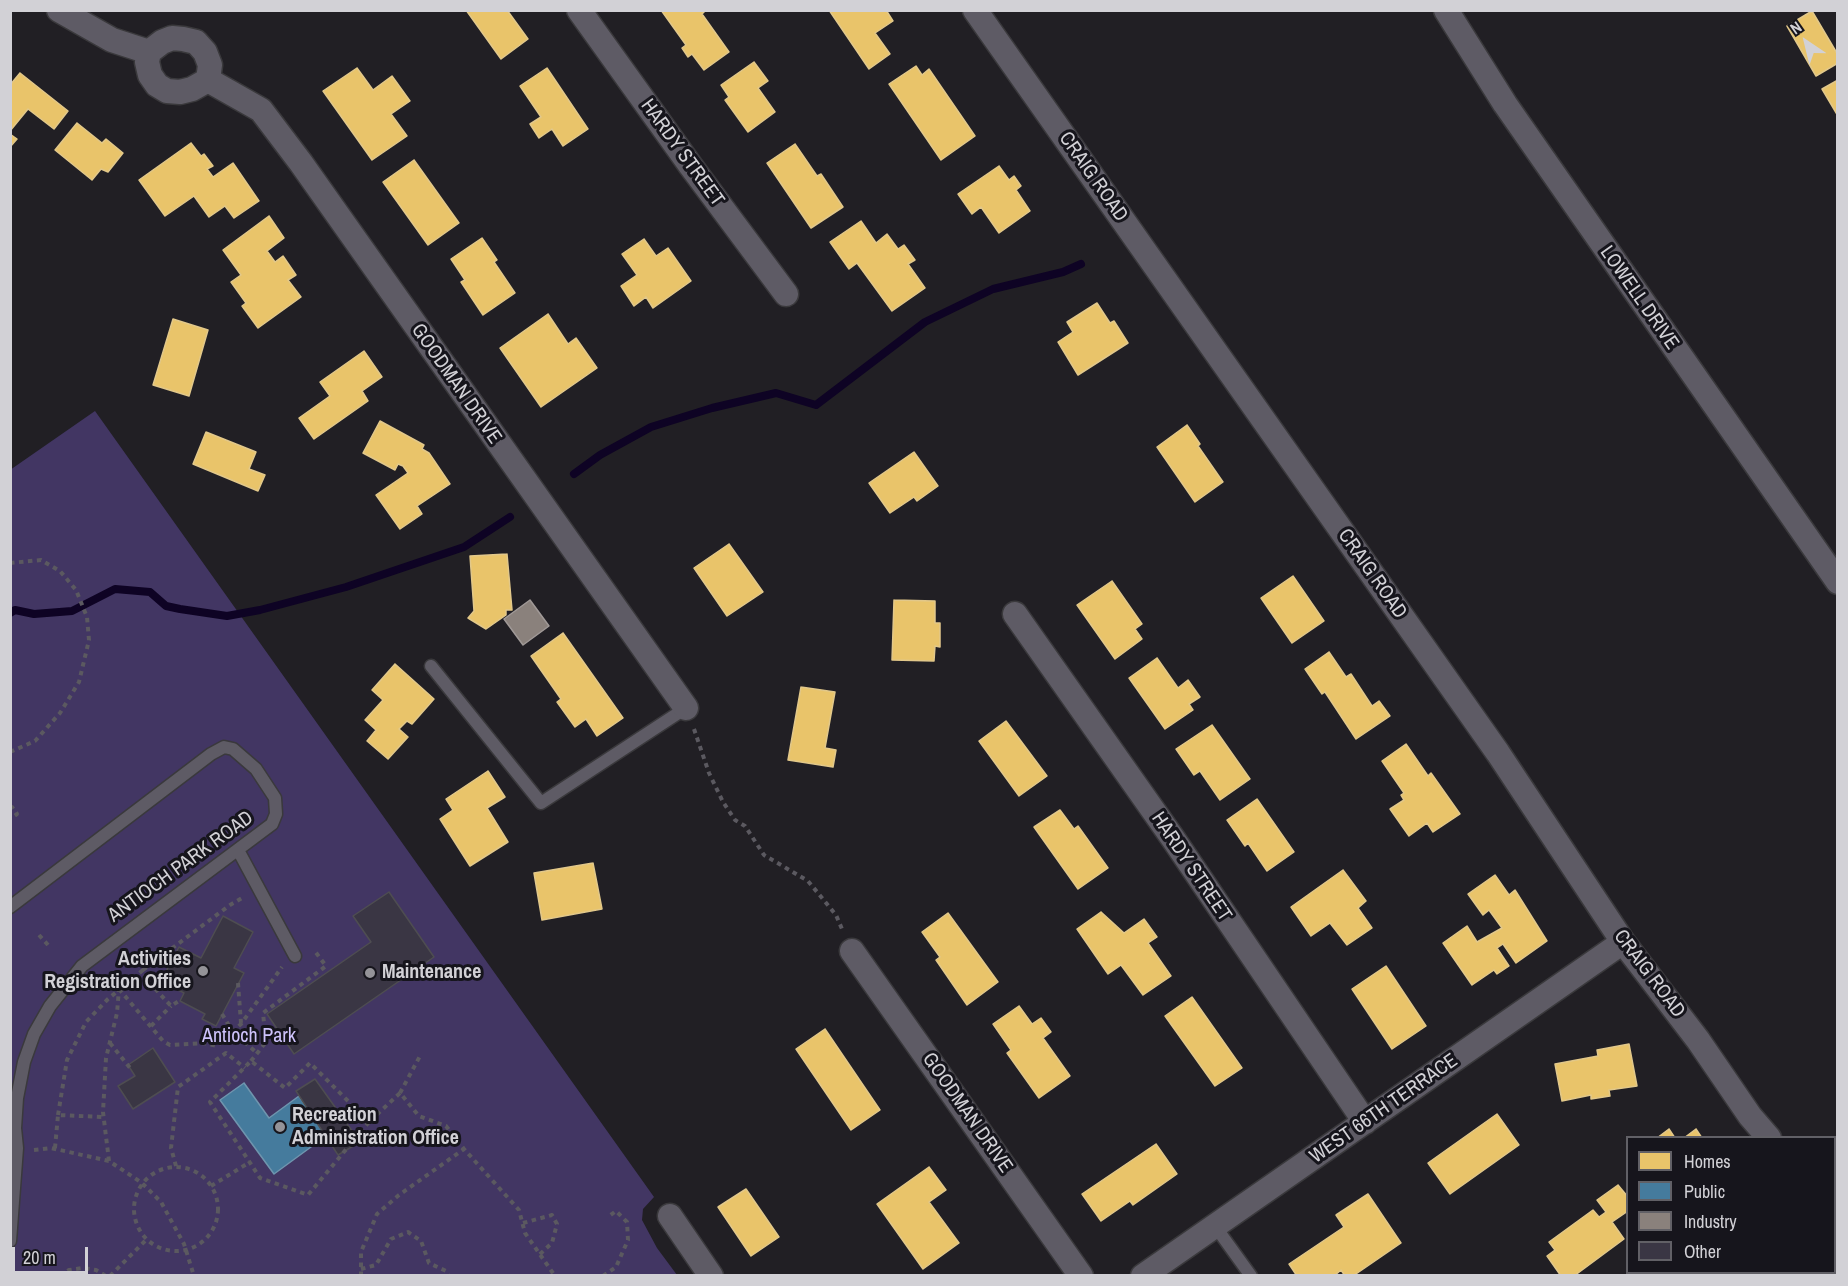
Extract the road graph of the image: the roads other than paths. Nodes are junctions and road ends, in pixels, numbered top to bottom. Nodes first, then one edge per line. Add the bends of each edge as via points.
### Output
1 (59, 10) edge
2 (579, 10) edge
3 (975, 10) edge
4 (1446, 10) edge
5 (149, 52) junction
6 (208, 80) junction
7 (786, 294) dead end
8 (1838, 582) edge
9 (1015, 614) dead end
10 (431, 666) dead end
11 (686, 708) joint
12 (238, 850) junction
13 (10, 907) edge
14 (1623, 942) junction
15 (852, 951) road end
16 (296, 956) dead end
17 (1365, 1122) junction
18 (1768, 1136) edge
19 (670, 1216) dead end
20 (1215, 1226) junction
21 (11, 1241) edge
22 (711, 1275) edge
23 (1081, 1275) edge
24 (1143, 1275) edge
25 (1251, 1275) edge

1 - 5 street via 112,40
2 - 7 street, HARDY STREET
3 - 14 street, CRAIG ROAD via 1491,743
4 - 8 street, LOWELL DRIVE via 1505,104
5 - 6 street via 150,75 156,85 167,91 192,89
5 - 6 street via 172,38 196,42 210,65
6 - 11 street, GOODMAN DRIVE via 261,110 302,163
9 - 17 street, HARDY STREET
10 - 11 lane via 541,803
12 - 13 lane, ANTIOCH PARK ROAD via 272,824 277,809 275,798 256,769 233,748 224,747
12 - 16 lane
12 - 21 lane, ANTIOCH PARK ROAD via 82,966 50,1006 34,1034 17,1098
14 - 17 street, WEST 66TH TERRACE
14 - 18 street, CRAIG ROAD
15 - 23 street, GOODMAN DRIVE
17 - 20 street, WEST 66TH TERRACE
19 - 22 street
20 - 24 street, WEST 66TH TERRACE
20 - 25 lane

